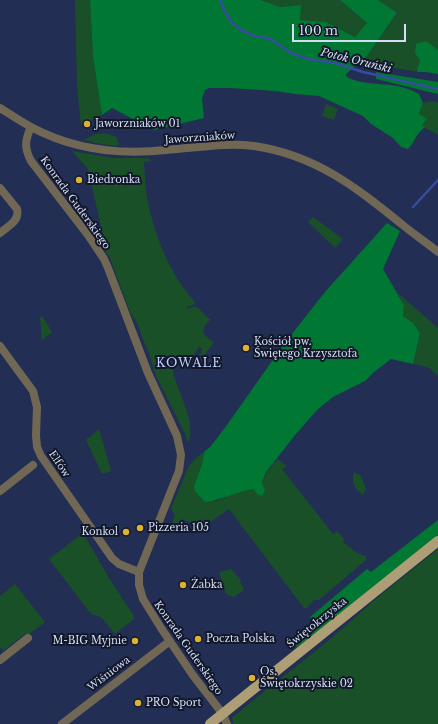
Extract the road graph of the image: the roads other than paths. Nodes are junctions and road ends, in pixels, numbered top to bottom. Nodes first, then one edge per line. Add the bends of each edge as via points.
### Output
1 (0, 108) edge
2 (31, 127) junction
3 (0, 188) edge
4 (0, 233) edge
5 (438, 252) edge
6 (0, 346) edge
7 (33, 465) dead end
8 (0, 491) edge
9 (438, 541) edge
10 (140, 572) junction
11 (28, 638) dead end
12 (170, 641) junction
13 (0, 660) edge
14 (222, 713) junction
15 (62, 724) edge
16 (210, 724) edge
17 (227, 724) edge

1 - 2 street
2 - 5 street, Jaworzniaków via 69,142 107,151 136,152 238,145 286,153 321,167 348,183
2 - 10 street, Konrada Guderskiego via 25,144 28,154 104,259 180,447 180,471
3 - 4 street via 17,209 18,214 14,222
6 - 10 street, Elfów via 33,391 37,407 37,447 42,456 112,558 119,564
7 - 8 street
9 - 14 main road, Świętokrzyska
10 - 12 street, Konrada Guderskiego via 139,585 143,598
11 - 13 street
12 - 14 street, Konrada Guderskiego
12 - 15 street, Wiśniowa
14 - 16 main road, Świętokrzyska
14 - 17 street, Konrada Guderskiego

